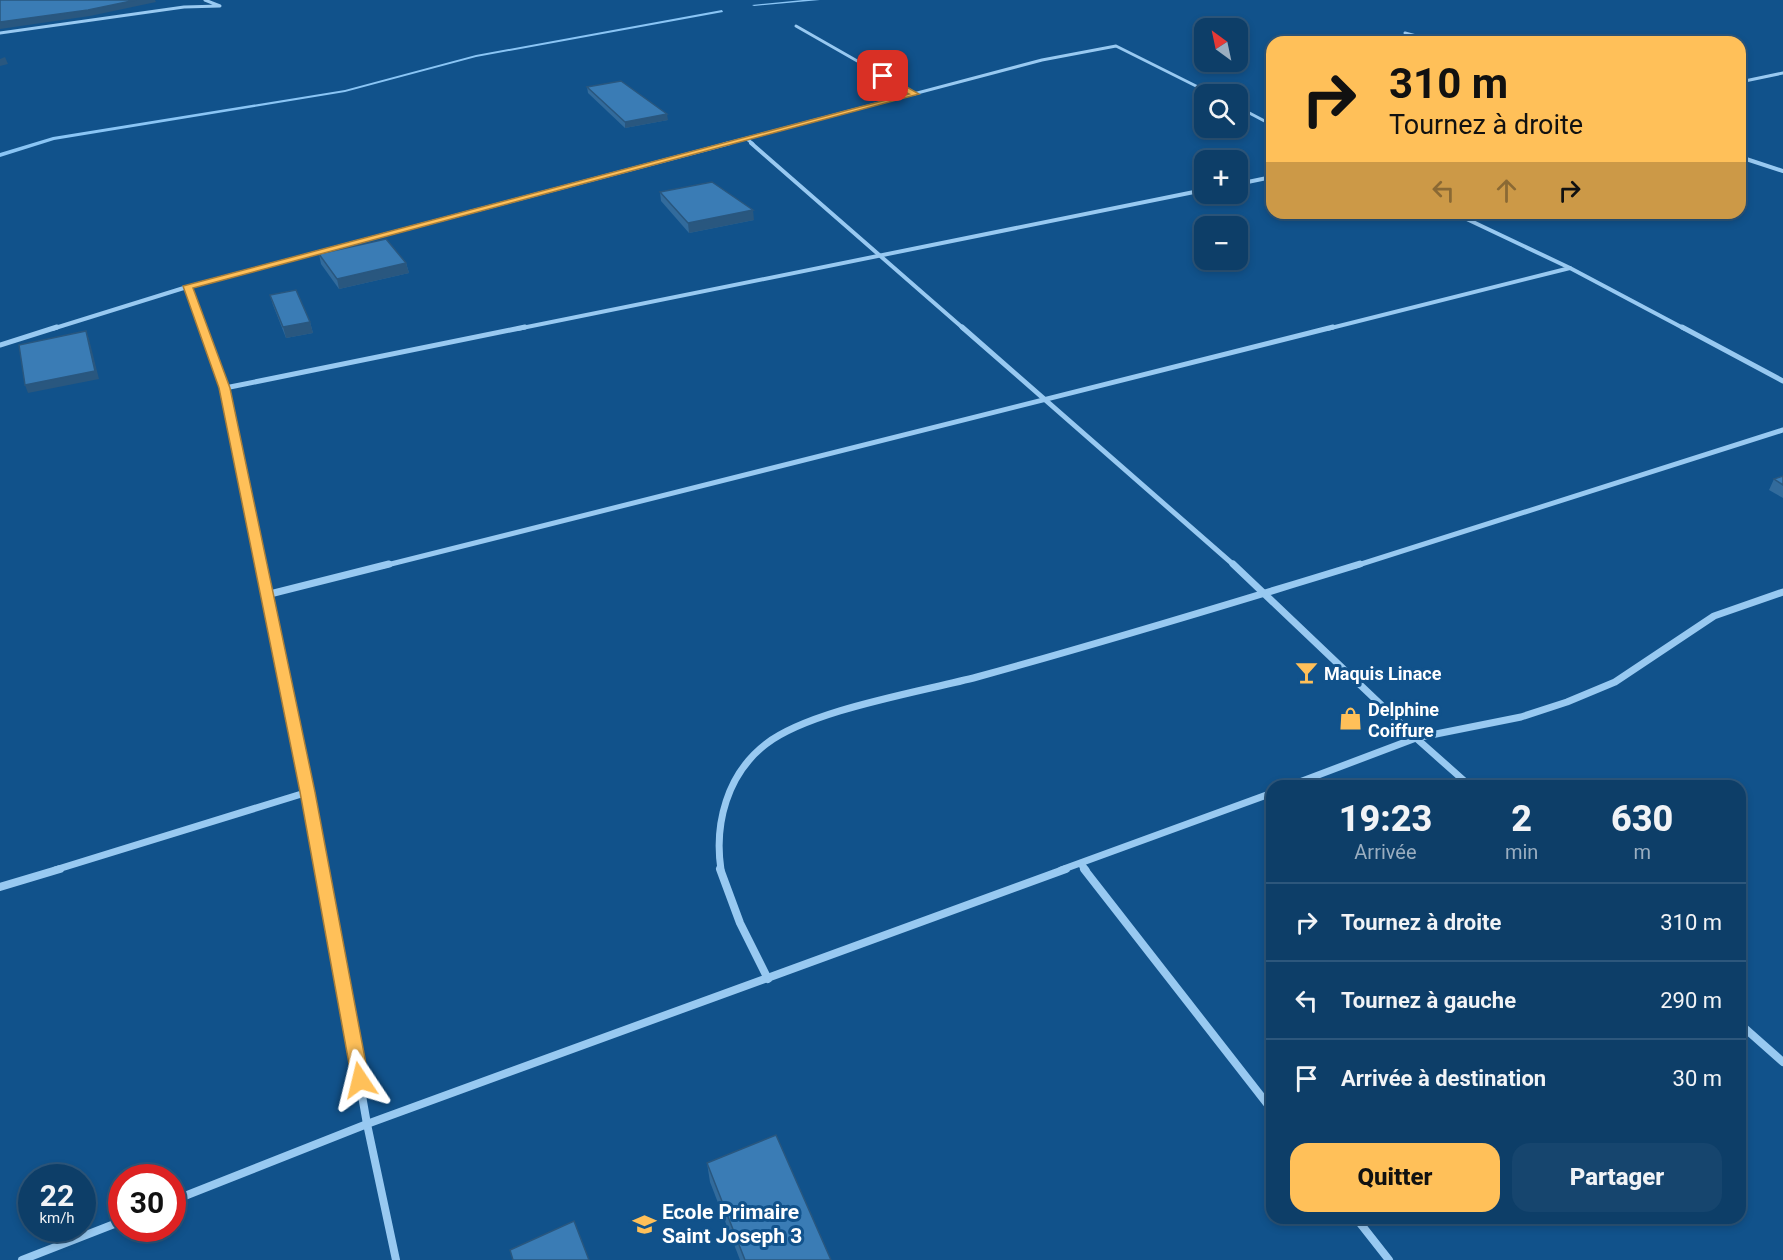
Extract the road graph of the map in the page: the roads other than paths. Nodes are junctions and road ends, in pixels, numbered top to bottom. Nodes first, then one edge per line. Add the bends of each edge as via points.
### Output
1 (205, 0) edge
2 (796, 26) dead end
3 (0, 33) edge
4 (1406, 33) dead end
5 (1417, 36) edge
6 (1783, 73) edge
7 (1746, 81) edge
8 (1194, 85) edge
9 (915, 94) junction
10 (1248, 112) edge
11 (1266, 122) edge
12 (747, 139) junction
13 (1746, 159) edge
14 (1783, 171) edge
15 (1266, 178) edge
16 (1248, 182) edge
17 (1194, 192) edge
18 (1467, 219) edge
19 (879, 254) junction
20 (1570, 268) junction
21 (187, 286) junction
22 (0, 345) edge
23 (1783, 381) edge
24 (225, 388) junction
25 (1045, 398) junction
26 (1783, 430) edge
27 (1783, 592) edge
28 (1266, 593) junction
29 (266, 595) junction
30 (1416, 738) junction
31 (1306, 780) edge
32 (1463, 780) edge
33 (308, 792) junction
34 (1266, 795) edge
35 (1081, 864) junction
36 (0, 887) edge
37 (768, 979) junction
38 (1746, 1029) edge
39 (1783, 1062) edge
40 (1266, 1102) edge
41 (368, 1124) junction
42 (186, 1196) edge
43 (1361, 1224) edge
44 (108, 1226) edge
45 (22, 1260) edge
46 (396, 1260) edge
47 (1389, 1260) edge

1 - 3 street via 220,6 184,7
2 - 9 street
4 - 5 street
6 - 7 street
8 - 9 street via 1116,46 1042,60
9 - 12 street
10 - 11 street
12 - 19 street
12 - 21 street
13 - 14 street
15 - 16 street
17 - 19 street
18 - 20 street
19 - 24 street
19 - 25 street
20 - 23 street
20 - 25 street
21 - 22 street
21 - 24 street
24 - 29 street
25 - 28 street
25 - 29 street
26 - 28 street via 1572,500
27 - 30 street via 1714,616 1615,682 1567,702 1521,717
28 - 30 street
28 - 37 street via 989,674 828,716 781,733 752,756 734,782 716,838 719,868 734,911
29 - 33 street
30 - 31 street
30 - 32 street
33 - 36 street
33 - 41 street
34 - 35 street
35 - 37 street
35 - 40 street
37 - 41 street
38 - 39 street
41 - 42 street
41 - 46 street
43 - 47 street
44 - 45 street

